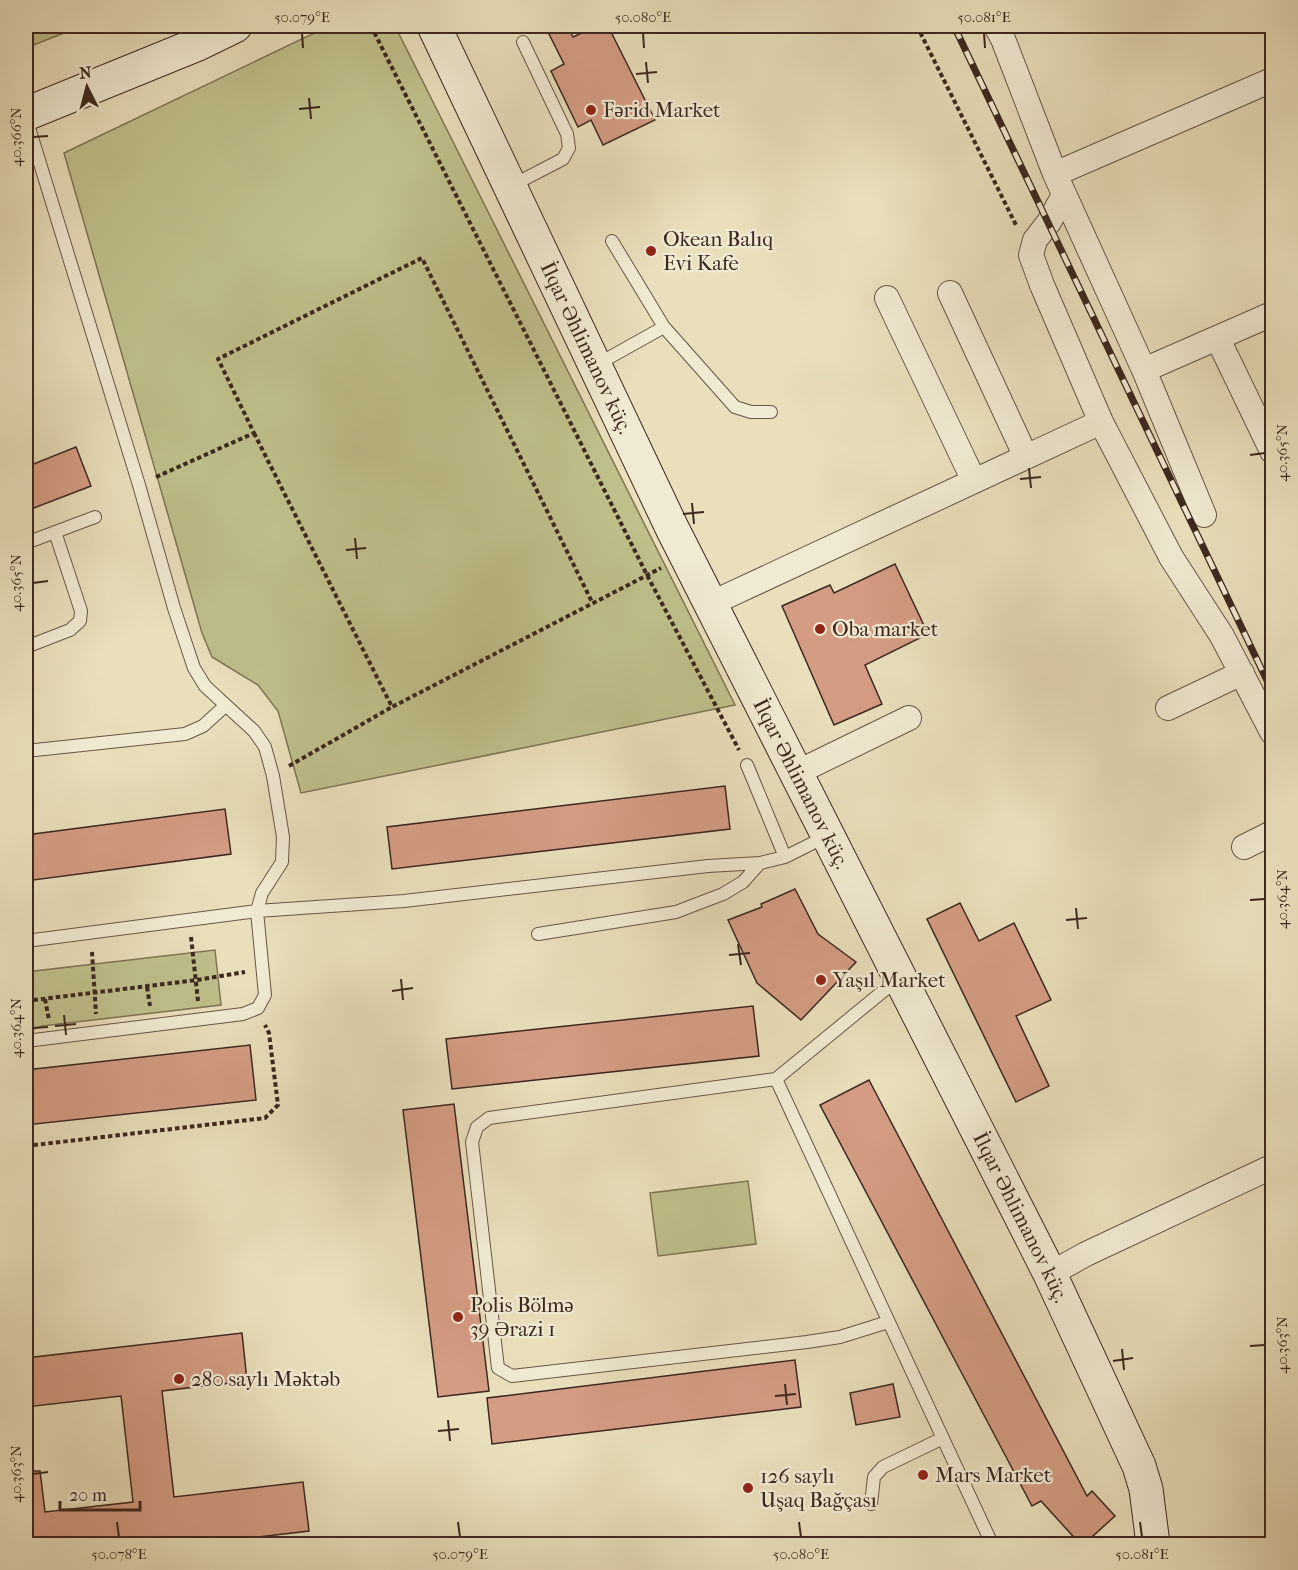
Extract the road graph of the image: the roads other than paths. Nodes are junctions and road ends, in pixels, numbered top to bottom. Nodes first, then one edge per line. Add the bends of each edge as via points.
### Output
1 (235, 26) edge
2 (434, 26) edge
3 (996, 26) edge
4 (523, 42) dead end
5 (1272, 80) edge
6 (26, 116) edge
7 (1060, 185) junction
8 (510, 187) junction
9 (612, 241) dead end
10 (950, 292) dead end
11 (887, 298) dead end
12 (1272, 314) edge
13 (664, 327) junction
14 (1218, 339) junction
15 (594, 366) junction
16 (1144, 370) junction
17 (771, 412) dead end
18 (1101, 422) junction
19 (1272, 451) edge
20 (1026, 457) junction
21 (974, 481) junction
22 (1204, 515) dead end
23 (95, 517) dead end
24 (55, 532) junction
25 (26, 543) edge
26 (710, 604) junction
27 (26, 647) edge
28 (1242, 673) junction
29 (225, 706) junction
30 (1168, 708) dead end
31 (909, 718) dead end
32 (1272, 732) edge
33 (26, 751) edge
34 (747, 765) road end
35 (796, 774) junction
36 (1272, 833) edge
37 (828, 836) junction
38 (1244, 847) dead end
39 (785, 857) junction
40 (760, 863) junction
41 (257, 911) junction
42 (538, 934) dead end
43 (26, 941) edge
44 (900, 977) junction
45 (26, 1041) edge
46 (776, 1079) junction
47 (1267, 1169) dead end
48 (1050, 1274) junction
49 (888, 1322) junction
50 (943, 1438) junction
51 (871, 1504) dead end
52 (992, 1545) edge
53 (1153, 1545) edge

1 - 6 street
2 - 8 street, İlqar Əhlimanov küç.
3 - 7 street
4 - 8 lane via 567,134 568,148 562,159
5 - 7 street
6 - 29 lane via 194,668
7 - 16 street
7 - 18 street via 1049,222 1035,240 1031,255
8 - 15 street, İlqar Əhlimanov küç.
9 - 13 lane
10 - 20 street
11 - 21 street
12 - 14 street
13 - 15 lane
13 - 17 lane via 735,407
14 - 16 street
14 - 19 street
15 - 26 street, İlqar Əhlimanov küç.
16 - 22 street
18 - 20 street
18 - 28 street via 1171,557
20 - 21 street
21 - 26 street
23 - 24 lane
24 - 25 lane
24 - 27 lane via 81,611 80,621 70,630
26 - 35 street, İlqar Əhlimanov küç.
28 - 30 street
28 - 32 street
29 - 33 lane via 203,726 185,734
29 - 41 lane via 254,731 265,747 283,837 282,862 262,893
31 - 35 street
34 - 39 lane
35 - 37 street, İlqar Əhlimanov küç.
36 - 38 street
37 - 39 lane
37 - 44 street, İlqar Əhlimanov küç.
39 - 40 lane
40 - 41 lane via 404,901
40 - 42 lane via 743,882 723,894 676,912
41 - 43 lane
41 - 45 lane via 265,995 258,1008 243,1014
44 - 46 lane
44 - 48 street, İlqar Əhlimanov küç.
46 - 49 lane
46 - 49 lane via 489,1118 477,1127 472,1142 498,1368 512,1376 807,1342
47 - 48 street
48 - 53 street, İlqar Əhlimanov küç. via 1139,1467
49 - 50 lane
50 - 51 lane via 883,1467 874,1477
50 - 52 lane

